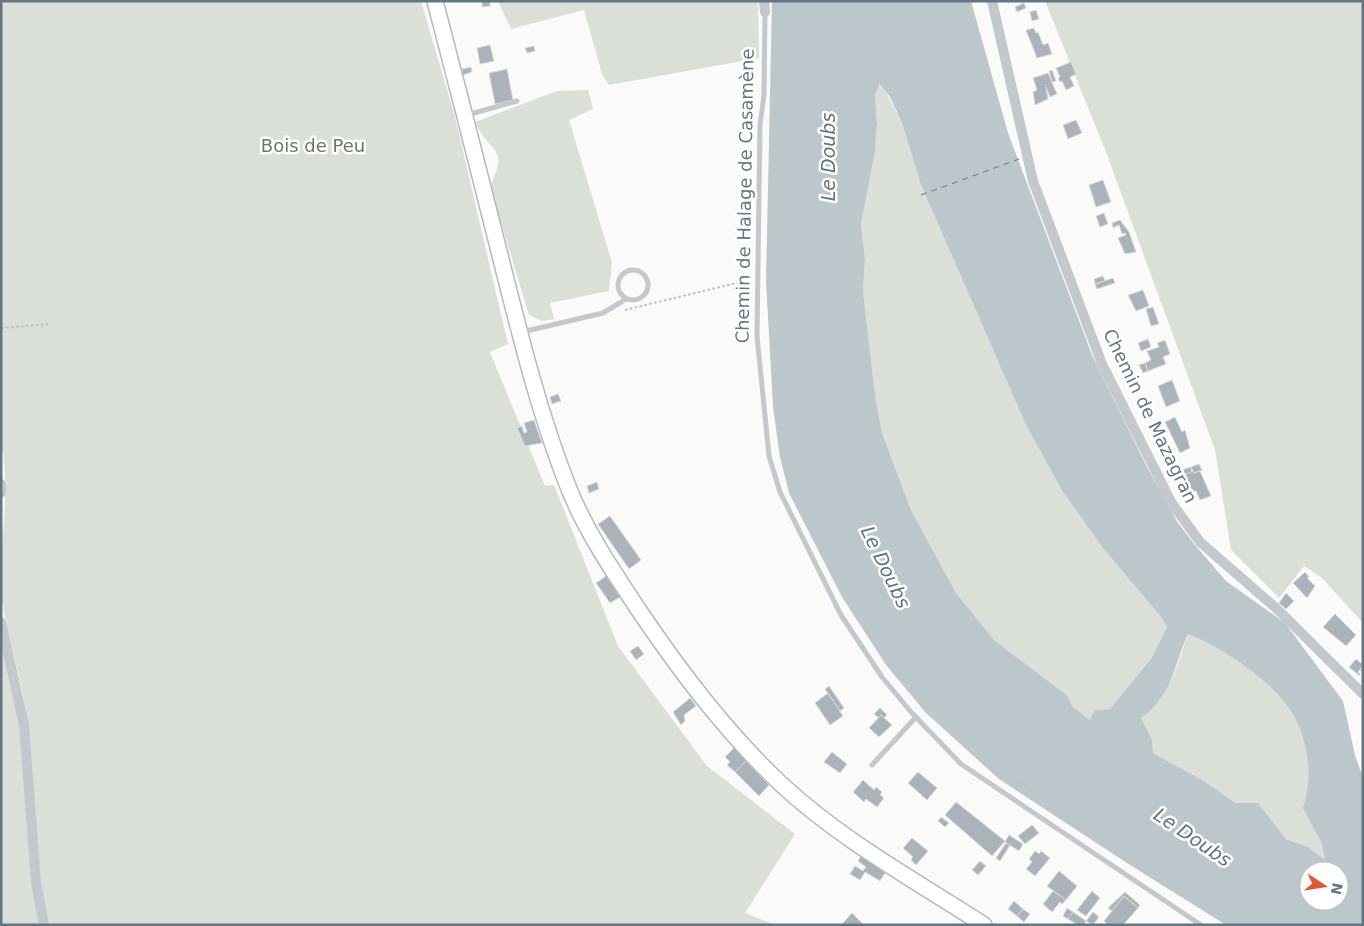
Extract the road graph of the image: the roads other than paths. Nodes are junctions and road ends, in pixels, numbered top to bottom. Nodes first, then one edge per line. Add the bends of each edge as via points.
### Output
1 (435, 1) edge
2 (992, 1) edge
3 (765, 6) edge
4 (516, 101) dead end
5 (464, 116) junction
6 (624, 297) junction
7 (519, 332) junction
8 (1, 484) edge
9 (1, 493) edge
10 (1, 622) edge
11 (1363, 694) edge
12 (916, 717) junction
13 (872, 765) dead end
14 (44, 925) edge
15 (984, 925) edge
16 (1201, 925) edge

1 - 5 main road
2 - 11 street, Chemin de Mazagran via 1033,182 1102,364 1171,502 1200,542 1277,609
3 - 12 lane, Chemin de Halage de Casamène via 757,336 769,456 780,492 841,615 882,677
4 - 5 lane
5 - 7 main road via 476,145
6 - 6 lane via 640,299 647,292 648,282 643,274 634,270 624,272 618,281
6 - 7 lane via 602,313
7 - 15 main road via 537,397 569,489 587,528 679,670 724,726 782,784 819,815
8 - 9 street
10 - 14 street via 24,725 36,882
12 - 13 lane
12 - 16 lane, Chemin de Halage de Casamène via 961,764

